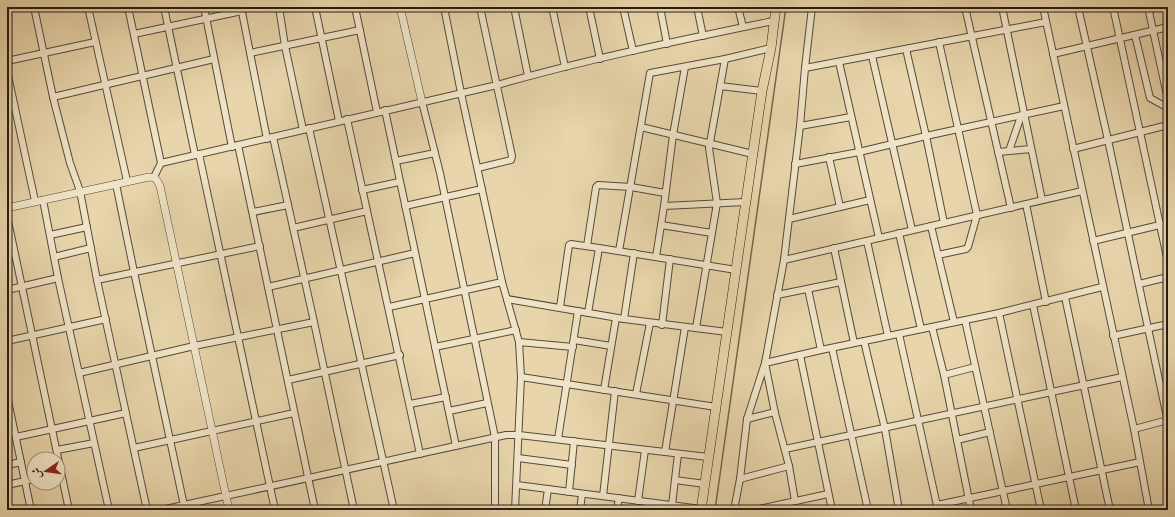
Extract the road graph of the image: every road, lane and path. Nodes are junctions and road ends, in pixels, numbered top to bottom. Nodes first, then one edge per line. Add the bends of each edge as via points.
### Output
1 (16, 7) edge
2 (34, 7) edge
3 (88, 7) edge
4 (128, 7) edge
5 (164, 7) edge
6 (204, 7) edge
7 (279, 7) edge
8 (315, 7) edge
9 (355, 7) edge
10 (400, 7) edge
11 (444, 7) edge
12 (480, 7) edge
13 (514, 7) edge
14 (552, 7) edge
15 (589, 7) edge
16 (623, 7) edge
17 (660, 7) edge
18 (697, 7) edge
19 (738, 7) edge
20 (776, 7) edge
21 (812, 7) edge
22 (965, 7) edge
23 (1002, 7) edge
24 (1043, 7) edge
25 (1078, 7) edge
26 (1113, 7) edge
27 (1148, 7) edge
28 (7, 9) edge
29 (242, 9) edge
30 (206, 18) junction
31 (773, 21) junction
32 (1046, 22) junction
33 (168, 26) junction
34 (742, 27) junction
35 (1168, 27) edge
36 (1007, 29) junction
37 (360, 30) junction
38 (1153, 31) junction
39 (134, 34) junction
40 (1135, 35) junction
41 (703, 36) junction
42 (972, 36) junction
43 (321, 38) junction
44 (1120, 38) junction
45 (95, 42) junction
46 (939, 42) junction
47 (667, 44) junction
48 (1087, 45) junction
49 (285, 46) junction
50 (771, 48) junction
51 (906, 49) junction
52 (633, 51) junction
53 (44, 53) junction
54 (250, 53) junction
55 (1053, 54) junction
56 (872, 56) junction
57 (214, 59) junction
58 (600, 59) junction
59 (725, 59) junction
60 (7, 61) edge
61 (839, 62) junction
62 (565, 67) junction
63 (685, 67) junction
64 (177, 68) junction
65 (805, 68) junction
66 (7, 71) edge
67 (143, 76) junction
68 (528, 76) junction
69 (105, 85) junction
70 (497, 85) junction
71 (720, 86) junction
72 (762, 91) junction
73 (460, 93) junction
74 (53, 97) junction
75 (1168, 100) edge
76 (422, 102) junction
77 (10, 104) edge
78 (1064, 106) junction
79 (1168, 108) edge
80 (385, 110) junction
81 (377, 112) junction
82 (1023, 116) junction
83 (851, 117) junction
84 (347, 119) junction
85 (339, 121) junction
86 (992, 123) junction
87 (1168, 125) edge
88 (800, 126) junction
89 (641, 127) junction
90 (306, 129) junction
91 (959, 129) junction
92 (1140, 132) junction
93 (673, 135) junction
94 (926, 136) junction
95 (270, 138) junction
96 (1108, 140) junction
97 (710, 144) junction
98 (892, 144) junction
99 (235, 146) junction
100 (1031, 148) junction
101 (1073, 149) junction
102 (1009, 151) junction
103 (859, 152) junction
104 (998, 152) junction
105 (435, 153) junction
106 (753, 154) junction
107 (197, 155) junction
108 (829, 157) junction
109 (396, 161) junction
110 (161, 163) junction
111 (795, 164) junction
112 (478, 168) junction
113 (154, 177) junction
114 (126, 182) junction
115 (400, 182) junction
116 (116, 184) junction
117 (630, 187) junction
118 (482, 189) junction
119 (362, 190) junction
120 (80, 191) junction
121 (1082, 191) junction
122 (665, 193) junction
123 (445, 198) junction
124 (43, 200) junction
125 (870, 200) junction
126 (1042, 200) junction
127 (35, 201) junction
128 (746, 202) junction
129 (717, 203) junction
130 (1026, 204) junction
131 (288, 205) junction
132 (405, 206) junction
133 (664, 206) junction
134 (840, 207) junction
135 (7, 208) edge
136 (1010, 208) junction
137 (367, 211) junction
138 (252, 212) junction
139 (7, 216) edge
140 (977, 216) junction
141 (788, 219) junction
142 (330, 220) junction
143 (944, 223) junction
144 (1168, 223) edge
145 (661, 225) junction
146 (1160, 225) junction
147 (931, 226) junction
148 (87, 227) junction
149 (293, 228) junction
150 (912, 230) junction
151 (1128, 232) junction
152 (712, 233) junction
153 (899, 233) junction
154 (50, 235) junction
155 (879, 238) junction
156 (1093, 240) junction
157 (867, 241) junction
158 (260, 246) junction
159 (587, 246) junction
160 (91, 248) junction
161 (599, 248) junction
162 (834, 248) junction
163 (619, 251) junction
164 (415, 253) junction
165 (634, 253) junction
166 (220, 254) junction
167 (938, 255) junction
168 (54, 257) junction
169 (656, 257) junction
170 (670, 259) junction
171 (784, 260) junction
172 (378, 261) junction
173 (1168, 262) edge
174 (176, 264) junction
175 (706, 265) junction
176 (341, 270) junction
177 (736, 270) junction
178 (134, 272) junction
179 (1168, 277) edge
180 (58, 278) junction
181 (304, 278) junction
182 (97, 280) junction
183 (502, 282) junction
184 (841, 282) junction
185 (1139, 284) junction
186 (22, 287) junction
187 (268, 287) junction
188 (1102, 287) junction
189 (808, 289) junction
190 (7, 290) edge
191 (464, 290) junction
192 (776, 295) junction
193 (1065, 297) junction
194 (425, 298) junction
195 (507, 299) junction
196 (1046, 302) junction
197 (1033, 305) junction
198 (389, 307) junction
199 (560, 307) junction
200 (578, 311) junction
201 (588, 313) junction
202 (999, 313) junction
203 (616, 318) junction
204 (106, 319) junction
205 (624, 319) junction
206 (965, 320) junction
207 (314, 322) junction
208 (954, 322) junction
209 (650, 323) junction
210 (1168, 324) edge
211 (662, 325) junction
212 (685, 326) junction
213 (932, 327) junction
214 (69, 328) junction
215 (696, 328) junction
216 (1148, 328) junction
217 (277, 329) junction
218 (921, 329) junction
219 (516, 330) junction
220 (727, 332) junction
221 (899, 334) junction
222 (32, 336) junction
223 (888, 336) junction
224 (1113, 336) junction
225 (238, 337) junction
226 (474, 339) junction
227 (574, 340) junction
228 (7, 341) edge
229 (864, 341) junction
230 (519, 342) junction
231 (854, 343) junction
232 (194, 346) junction
233 (611, 346) junction
234 (435, 347) junction
235 (573, 347) junction
236 (832, 348) junction
237 (821, 350) junction
238 (800, 355) junction
239 (151, 356) junction
240 (400, 356) junction
241 (764, 363) junction
242 (115, 364) junction
243 (362, 364) junction
244 (975, 367) junction
245 (79, 372) junction
246 (325, 372) junction
247 (944, 375) junction
248 (521, 377) junction
249 (1122, 377) junction
250 (288, 380) junction
251 (567, 384) junction
252 (1084, 385) junction
253 (604, 390) junction
254 (615, 391) junction
255 (1052, 392) junction
256 (636, 394) junction
257 (7, 396) edge
258 (446, 397) junction
259 (672, 400) junction
260 (1017, 400) junction
261 (487, 403) junction
262 (410, 404) junction
263 (716, 407) junction
264 (985, 407) junction
265 (449, 411) junction
266 (294, 412) junction
267 (775, 412) junction
268 (126, 413) junction
269 (951, 414) junction
270 (747, 419) junction
271 (256, 420) junction
272 (89, 421) junction
273 (1168, 421) edge
274 (918, 422) junction
275 (52, 429) junction
276 (885, 429) junction
277 (1134, 429) junction
278 (212, 430) junction
279 (990, 432) junction
280 (519, 435) junction
281 (852, 435) junction
282 (16, 437) junction
283 (495, 437) junction
284 (558, 439) junction
285 (170, 440) junction
286 (957, 440) junction
287 (574, 441) junction
288 (817, 442) junction
289 (94, 443) junction
290 (609, 445) junction
291 (456, 446) junction
292 (134, 448) junction
293 (785, 449) junction
294 (57, 450) joint
295 (645, 450) junction
296 (665, 452) junction
297 (420, 454) junction
298 (678, 454) junction
299 (708, 457) junction
300 (518, 458) junction
301 (21, 462) junction
302 (383, 462) junction
303 (1140, 462) junction
304 (7, 465) edge
305 (572, 465) junction
306 (789, 466) junction
307 (345, 470) junction
308 (1102, 470) junction
309 (1069, 476) junction
310 (309, 478) junction
311 (740, 479) junction
312 (675, 480) junction
313 (26, 481) joint
314 (517, 484) junction
315 (705, 484) junction
316 (1035, 484) junction
317 (7, 485) edge
318 (270, 486) junction
319 (548, 489) junction
320 (1003, 490) junction
321 (28, 491) edge
322 (64, 491) edge
323 (569, 492) junction
324 (582, 494) junction
325 (828, 494) junction
326 (226, 496) junction
327 (603, 496) junction
328 (619, 498) junction
329 (969, 498) junction
330 (638, 501) junction
331 (796, 501) junction
332 (653, 503) junction
333 (672, 505) junction
334 (937, 507) edge
335 (184, 508) edge
336 (32, 510) edge
337 (69, 510) edge
338 (109, 510) edge
339 (147, 510) edge
340 (161, 510) edge
341 (229, 510) edge
342 (275, 510) edge
343 (315, 510) edge
344 (354, 510) edge
345 (394, 510) edge
346 (495, 510) edge
347 (516, 510) edge
348 (545, 510) edge
349 (580, 510) edge
350 (617, 510) edge
351 (652, 510) edge
352 (701, 510) edge
353 (734, 510) edge
354 (754, 510) edge
355 (832, 510) edge
356 (868, 510) edge
357 (900, 510) edge
358 (971, 510) edge
359 (1007, 510) edge
360 (1041, 510) edge
361 (1076, 510) edge
362 (1110, 510) edge
363 (1149, 510) edge

1 - 28 street
2 - 53 street
3 - 45 street
4 - 39 street
5 - 33 street
6 - 30 street
7 - 49 street
8 - 43 street
9 - 37 street
10 - 76 street
11 - 73 street
12 - 70 street
13 - 68 street
14 - 62 street
15 - 58 street
16 - 52 street
17 - 47 street
18 - 41 street
19 - 34 street
20 - 31 main road
21 - 65 street
22 - 42 street
23 - 36 street
24 - 32 street
25 - 48 street
26 - 44 street
27 - 38 street
29 - 30 street
29 - 54 street
30 - 33 street
30 - 57 street
31 - 34 street
31 - 50 main road
32 - 36 street
32 - 55 street
33 - 39 street
33 - 64 street
34 - 41 street
35 - 38 street
36 - 42 street
36 - 82 street
37 - 43 street
37 - 81 street
38 - 40 street
38 - 75 street
39 - 67 street
40 - 44 street
40 - 79 street via 1150,98
41 - 47 street
42 - 46 street
42 - 86 street
43 - 49 street
43 - 85 street
44 - 48 street
44 - 92 street
45 - 53 street
45 - 69 street
46 - 51 street
46 - 91 street
47 - 52 street
48 - 55 street
48 - 96 street
49 - 54 street
49 - 90 street
50 - 59 street
50 - 72 main road
51 - 56 street
51 - 94 street
52 - 58 street
53 - 60 street
53 - 74 street
54 - 95 street
55 - 78 street
56 - 61 street
56 - 98 street
57 - 64 street
57 - 99 street
58 - 62 street
59 - 63 street
59 - 71 street
61 - 65 street
61 - 83 street
62 - 68 street
63 - 89 street via 650,73
63 - 93 street
64 - 67 street
64 - 107 street
65 - 88 street
66 - 77 street
67 - 69 street
67 - 110 street
68 - 70 street
69 - 74 street
69 - 114 street
70 - 73 street
70 - 112 street via 512,158
71 - 72 street
71 - 97 street
72 - 106 main road
73 - 76 street
73 - 112 street
74 - 120 street
76 - 80 street
76 - 105 street
77 - 127 street
78 - 82 street
78 - 101 street
80 - 81 street
80 - 109 street
81 - 84 street
82 - 86 street
82 - 100 street
82 - 102 street
83 - 88 street
83 - 103 street
84 - 85 street
84 - 119 street
85 - 90 street
86 - 91 street
86 - 104 street
87 - 92 street
88 - 111 street
89 - 93 street
89 - 117 street
90 - 95 street
90 - 142 street
91 - 94 street
91 - 140 street
92 - 96 street
92 - 146 street
93 - 97 street
93 - 122 street
94 - 98 street
94 - 143 street
95 - 99 street
95 - 131 street
96 - 101 street
96 - 151 street
97 - 106 street
97 - 129 street
98 - 103 street
98 - 150 street
99 - 107 street
99 - 138 street
100 - 102 street
100 - 126 street
101 - 121 street
102 - 104 street
103 - 108 street
103 - 125 street
104 - 136 street
105 - 109 street
105 - 123 street
106 - 128 main road
107 - 110 street
107 - 166 street
108 - 111 street
108 - 134 street
109 - 115 street
110 - 113 street
111 - 141 street
112 - 118 street
113 - 114 street
113 - 174 street via 160,186
114 - 116 street
115 - 119 street
115 - 132 street
116 - 120 street
116 - 178 street
117 - 122 street
117 - 159 street via 600,184 596,186
117 - 163 street
118 - 123 street
118 - 183 street
119 - 137 street
120 - 124 street
120 - 148 street
121 - 126 street
121 - 156 street
122 - 133 street
123 - 132 street
123 - 191 street
124 - 127 street
124 - 154 street
125 - 134 street
125 - 155 street
126 - 130 street
127 - 135 street
128 - 129 street
128 - 177 main road
129 - 133 street
129 - 152 street
130 - 136 street
130 - 196 street
131 - 138 street
131 - 149 street
132 - 164 street
133 - 145 street
134 - 141 street
136 - 140 street
137 - 142 street
137 - 172 street
138 - 158 street
139 - 186 street
140 - 143 street
140 - 167 street via 966,249
141 - 171 street
142 - 149 street
142 - 176 street
143 - 147 street
144 - 146 street
145 - 152 street
145 - 169 street
146 - 151 street
146 - 173 street
147 - 150 street
147 - 167 street
148 - 154 street
148 - 160 street
149 - 181 street
150 - 153 street
151 - 156 street
151 - 185 street
152 - 175 street
153 - 155 street
153 - 218 street
154 - 168 street
155 - 157 street
156 - 188 street
157 - 162 street
157 - 223 street
158 - 166 street
158 - 187 street
159 - 161 street
159 - 199 street via 569,245
160 - 168 street
160 - 182 street
161 - 163 street
161 - 201 street
162 - 171 street
162 - 184 street
163 - 165 street
164 - 172 street
164 - 194 street
165 - 169 street
165 - 205 street
166 - 174 street
166 - 225 street
167 - 208 street
168 - 180 street
169 - 170 street
170 - 175 street
170 - 211 street
171 - 192 street
172 - 176 street
172 - 198 street
174 - 178 street
174 - 232 street
175 - 177 street
175 - 215 street
176 - 181 street
176 - 243 street
177 - 220 main road
178 - 182 street
178 - 239 street
179 - 185 street
180 - 186 street
180 - 214 street
181 - 187 street
181 - 207 street
182 - 204 street
183 - 191 street
183 - 195 street
184 - 189 street
184 - 231 street
185 - 216 street
186 - 190 street
186 - 222 street
187 - 217 street
188 - 193 street
188 - 224 street
189 - 192 street
189 - 237 street
191 - 194 street
191 - 226 street
192 - 241 street
193 - 196 street
193 - 252 street
194 - 198 street
194 - 234 street
195 - 199 street
195 - 219 street
196 - 197 street
197 - 202 street
197 - 255 street
198 - 240 street
199 - 200 street
200 - 201 street
200 - 227 street
201 - 203 street
202 - 206 street
202 - 260 street
203 - 205 street
203 - 233 street
204 - 214 street
204 - 242 street
205 - 209 street
206 - 208 street
206 - 244 street
207 - 217 street
207 - 246 street
208 - 213 street
209 - 211 street
209 - 256 street
210 - 216 street
211 - 212 street
212 - 215 street
212 - 259 street
213 - 218 street
213 - 247 street
214 - 222 street
214 - 245 street
215 - 220 street
216 - 224 street
216 - 273 street
217 - 225 street
217 - 250 street
218 - 221 street
219 - 226 street
219 - 230 street
220 - 263 main road
221 - 223 street
221 - 274 street
222 - 228 street
222 - 275 street
223 - 229 street
224 - 249 street
225 - 232 street
225 - 271 street
226 - 234 street
226 - 261 street
227 - 233 street
227 - 235 street
229 - 231 street
229 - 276 street
230 - 235 street
230 - 248 street
231 - 236 street
232 - 239 street
232 - 278 street
233 - 253 street
234 - 258 street
235 - 251 street
236 - 237 street
236 - 281 street
237 - 238 street
238 - 241 street
238 - 288 street
239 - 242 street
239 - 285 street
240 - 243 street
240 - 262 street
241 - 267 street
241 - 270 street
242 - 245 street
242 - 268 street
243 - 246 street
243 - 302 street
244 - 247 street
244 - 264 street
245 - 272 street
246 - 250 street
246 - 307 street
247 - 269 street
248 - 251 street
248 - 280 street
249 - 252 street
249 - 277 street
250 - 266 street
251 - 253 street
251 - 284 street
252 - 255 street
252 - 308 street
253 - 254 street
254 - 256 street
254 - 290 street
255 - 260 street
255 - 309 street
256 - 259 street
257 - 282 street
258 - 262 street
258 - 265 street
259 - 263 street
259 - 296 street
260 - 264 street
260 - 316 street
261 - 265 street
261 - 283 street
262 - 297 street
263 - 299 main road
264 - 269 street
264 - 279 street
265 - 291 street
266 - 271 street
266 - 310 street
267 - 270 street
267 - 293 street
268 - 272 street
268 - 292 street
269 - 274 street
269 - 286 street
270 - 311 street
271 - 278 street
271 - 318 street
272 - 275 street
272 - 289 street
273 - 277 street
274 - 276 street
274 - 334 street
275 - 282 street
275 - 294 street
276 - 281 street
276 - 357 street
277 - 303 street
278 - 285 street
278 - 326 street
279 - 286 street
279 - 320 street
280 - 283 street
280 - 284 street
280 - 300 street
281 - 288 street
281 - 356 street
282 - 301 street
283 - 291 street
283 - 346 street
284 - 287 street
285 - 292 street
285 - 335 street
286 - 329 street
287 - 290 street
287 - 305 street
288 - 293 street
288 - 325 street
289 - 294 street
289 - 338 street
290 - 295 street
290 - 327 street
291 - 297 street
292 - 339 street
293 - 306 street
295 - 296 street
295 - 330 street
296 - 298 street
297 - 302 street
298 - 299 street
298 - 312 street
299 - 315 main road
300 - 305 street
300 - 314 street
301 - 304 street
301 - 313 street
302 - 307 street
302 - 345 street
303 - 308 street
303 - 363 street
305 - 323 street
306 - 311 street
306 - 331 street
307 - 310 street
307 - 344 street
308 - 309 street
308 - 362 street
309 - 316 street
309 - 361 street
310 - 318 street
310 - 343 street
311 - 353 street
312 - 315 street
312 - 333 street
313 - 317 street
314 - 319 street
314 - 347 street
315 - 352 main road
316 - 320 street
316 - 360 street
318 - 326 street
318 - 342 street
319 - 323 street
319 - 348 street
320 - 329 street
320 - 359 street
321 - 336 street
322 - 337 street
323 - 324 street
324 - 327 street
324 - 349 street
325 - 331 street
325 - 355 street
326 - 335 street
326 - 341 street
327 - 328 street
328 - 330 street
328 - 350 street
329 - 334 street
329 - 358 street
330 - 332 street
331 - 354 street
332 - 333 street
332 - 351 street
333 - 352 street
335 - 340 street

